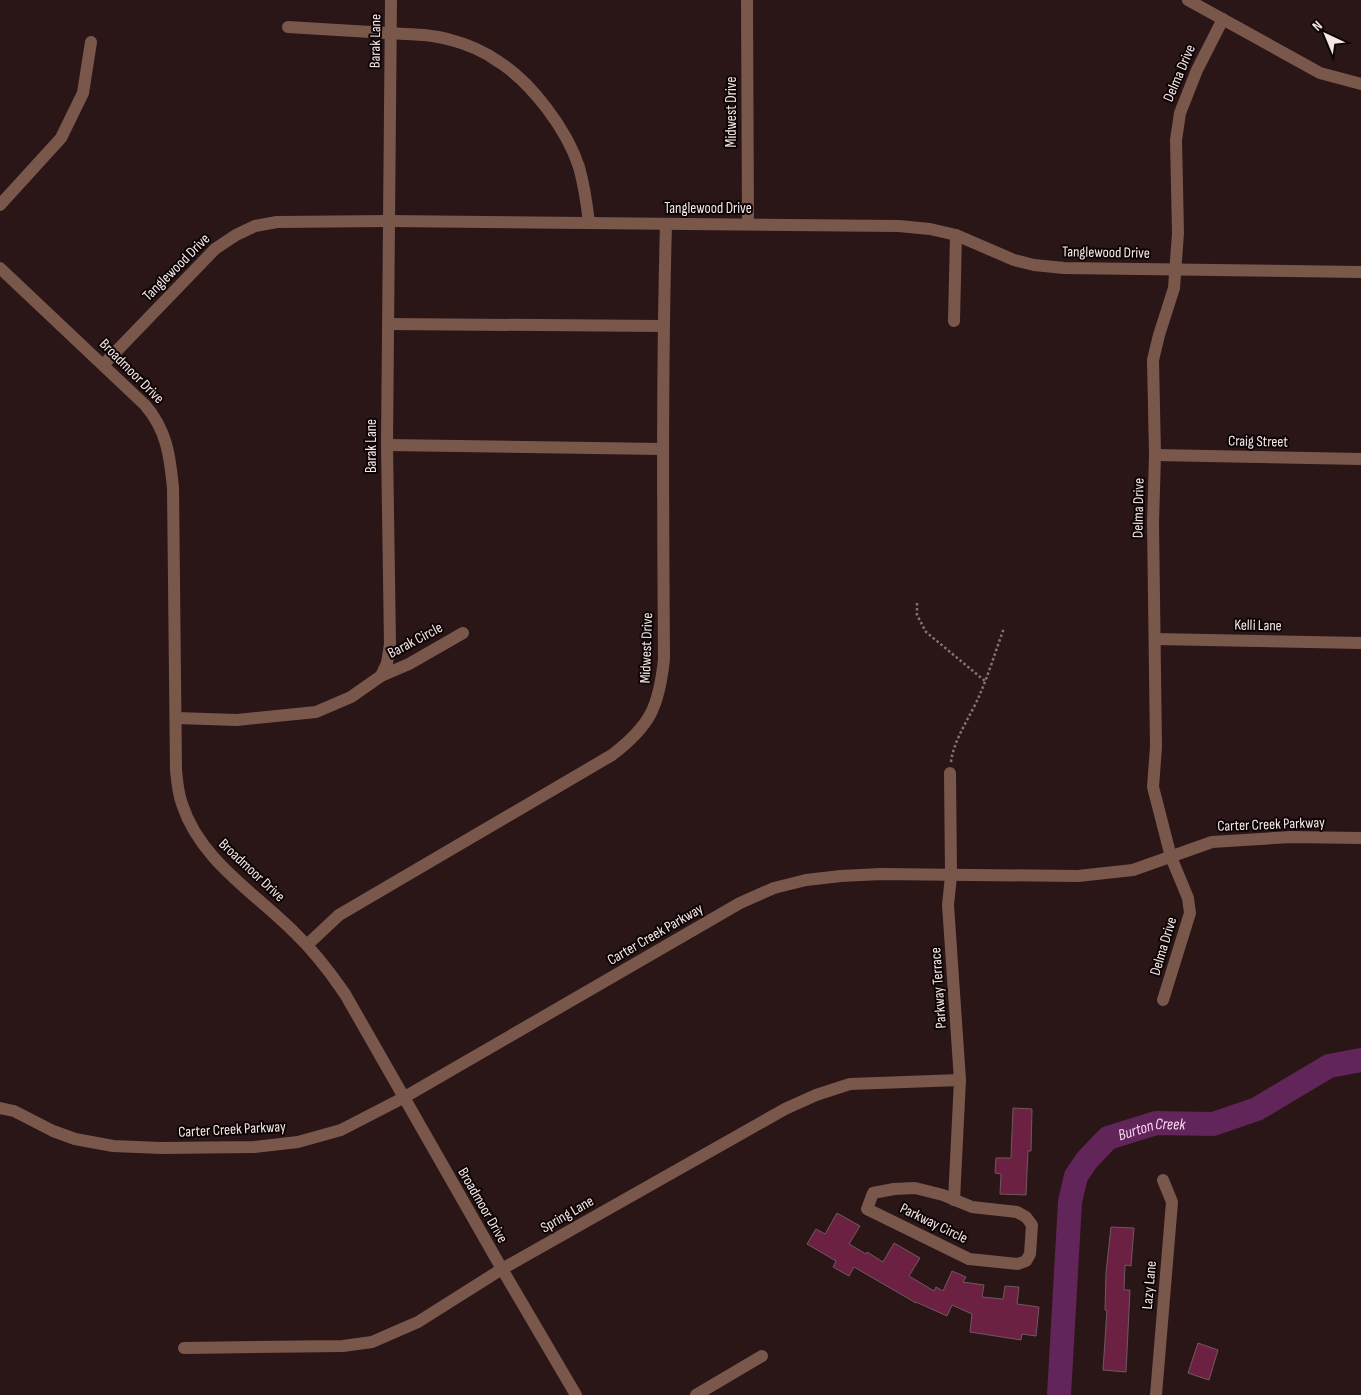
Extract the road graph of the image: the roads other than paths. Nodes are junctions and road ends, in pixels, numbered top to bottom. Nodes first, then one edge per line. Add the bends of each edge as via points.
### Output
1 (391, 0) edge
2 (747, 0) edge
3 (1188, 0) edge
4 (1223, 19) junction
5 (288, 27) dead end
6 (391, 33) junction
7 (91, 42) dead end
8 (1361, 84) edge
9 (0, 205) edge
10 (390, 220) junction
11 (589, 223) junction
12 (666, 224) junction
13 (748, 224) junction
14 (956, 235) junction
15 (0, 268) edge
16 (1175, 270) junction
17 (1361, 272) edge
18 (954, 321) dead end
19 (388, 324) junction
20 (663, 326) junction
21 (104, 364) junction
22 (387, 445) junction
23 (662, 449) junction
24 (1155, 456) junction
25 (1361, 459) edge
26 (463, 633) dead end
27 (1155, 639) junction
28 (1361, 643) edge
29 (382, 676) junction
30 (176, 718) junction
31 (950, 773) road end
32 (1361, 838) edge
33 (1171, 857) junction
34 (951, 876) junction
35 (307, 944) junction
36 (1163, 1000) dead end
37 (960, 1080) junction
38 (403, 1098) junction
39 (0, 1108) edge
40 (1163, 1180) dead end
41 (954, 1200) junction
42 (502, 1269) junction
43 (184, 1348) dead end
44 (762, 1356) dead end
45 (576, 1395) edge
46 (696, 1395) edge
47 (1156, 1395) edge

1 - 6 street, Barak Lane
2 - 13 street, Midwest Drive
3 - 4 street
4 - 8 street via 1320,73
4 - 16 street, Delma Drive via 1196,70 1180,113 1176,140 1178,233
5 - 6 street
6 - 10 street, Barak Lane
6 - 11 street via 442,38 474,48 500,62 522,81 545,106 569,146 578,166
7 - 9 street via 83,93 61,138
10 - 11 street, Tanglewood Drive
10 - 19 street, Barak Lane
10 - 21 street, Tanglewood Drive via 277,222 255,226 236,235 215,249
11 - 12 street, Tanglewood Drive
12 - 13 street, Tanglewood Drive
12 - 20 street, Midwest Drive
13 - 14 street, Tanglewood Drive via 899,226
14 - 16 street, Tanglewood Drive via 1034,266
14 - 18 street
15 - 21 street, Broadmoor Drive
16 - 17 street, Tanglewood Drive
16 - 24 street, Delma Drive via 1174,288 1153,360
19 - 20 street
19 - 22 street, Barak Lane
20 - 23 street, Midwest Drive
21 - 30 street, Broadmoor Drive via 153,414 168,446 173,488
22 - 23 street
22 - 29 street, Barak Lane via 390,644
23 - 35 street, Midwest Drive via 664,659 661,688 651,715 633,739 612,755 339,914
24 - 25 street, Craig Street
24 - 27 street, Delma Drive
26 - 29 street, Barak Circle
27 - 28 street, Kelli Lane
27 - 33 street, Delma Drive via 1153,787
29 - 30 street via 351,697 316,712 237,720
30 - 35 street, Broadmoor Drive via 178,785 181,803 195,834 216,861
31 - 34 street, Parkway Terrace
32 - 33 street, Carter Creek Parkway via 1221,841
33 - 34 street, Carter Creek Parkway via 1133,870 1078,876
33 - 36 street, Delma Drive via 1188,898 1190,913
34 - 37 street, Parkway Terrace via 948,905
34 - 38 street, Carter Creek Parkway via 841,876 774,888 740,903
35 - 38 street, Broadmoor Drive via 344,994
37 - 41 street, Parkway Terrace
37 - 42 street, Spring Lane via 850,1084 816,1095 784,1109
38 - 39 street, Carter Creek Parkway via 342,1130 298,1142 254,1146 113,1146 75,1139 14,1111
38 - 42 street, Broadmoor Drive
40 - 47 street, Lazy Lane via 1172,1202
41 - 41 street, Parkway Circle via 914,1188 894,1189 873,1193 867,1209 969,1259 1018,1264 1026,1260 1030,1254 1032,1226 1026,1217 1017,1212 972,1207
42 - 43 street, Spring Lane via 418,1322 372,1342 343,1346
42 - 45 street, Broadmoor Drive
44 - 46 street

